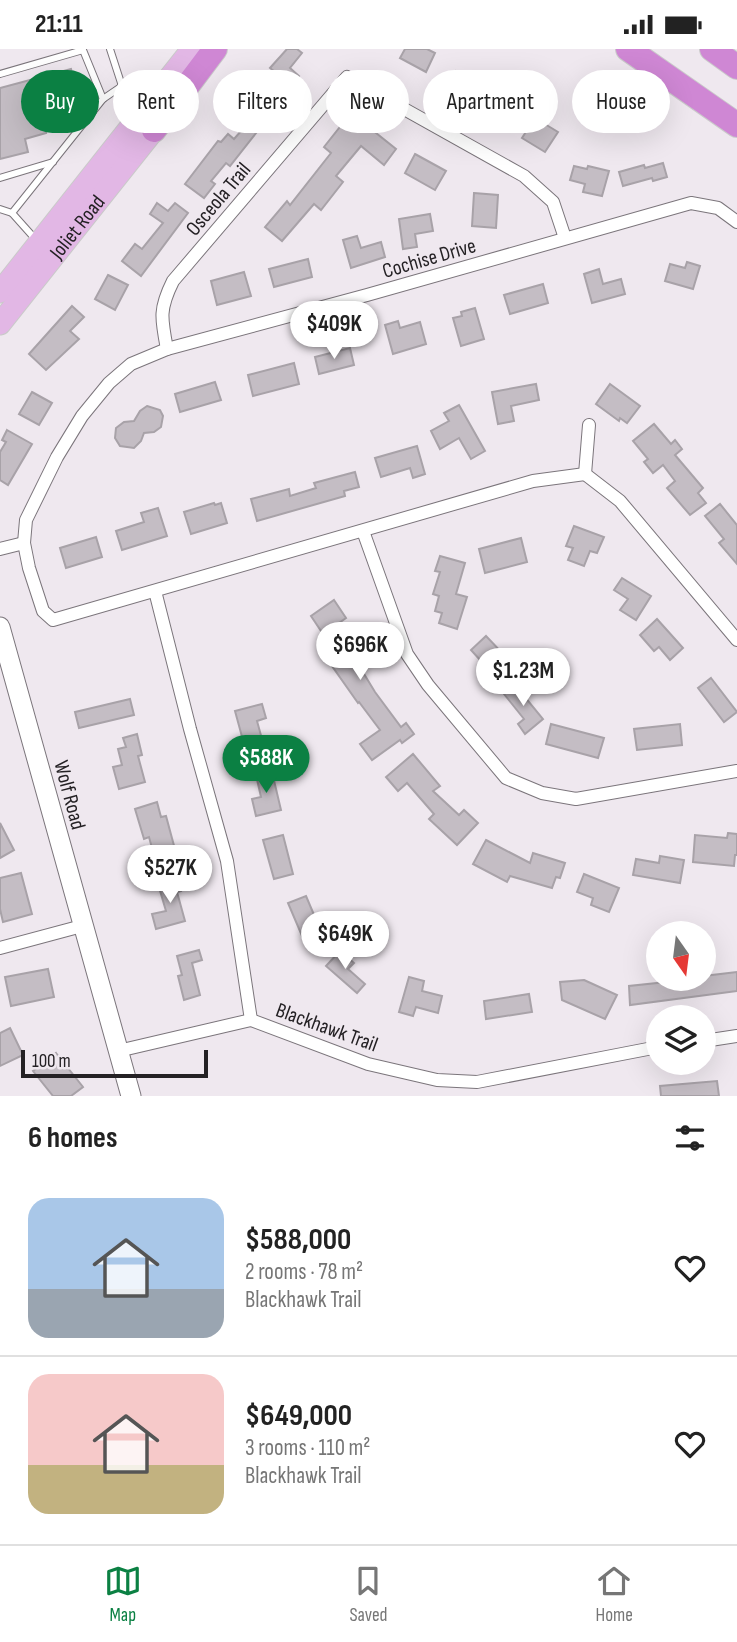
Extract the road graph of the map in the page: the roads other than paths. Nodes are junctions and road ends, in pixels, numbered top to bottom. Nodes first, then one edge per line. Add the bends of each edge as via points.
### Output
1 (110, 49) edge
2 (628, 49) edge
3 (712, 49) edge
4 (210, 50) edge
5 (737, 67) edge
6 (117, 70) edge
7 (192, 70) edge
8 (0, 74) edge
9 (113, 92) edge
10 (103, 99) junction
11 (737, 125) edge
12 (137, 133) edge
13 (139, 133) edge
14 (55, 162) junction
15 (0, 179) edge
16 (0, 209) edge
17 (12, 213) junction
18 (737, 222) edge
19 (565, 238) junction
20 (38, 242) junction
21 (0, 292) edge
22 (0, 324) edge
23 (167, 349) junction
24 (589, 425) dead end
25 (585, 474) junction
26 (363, 531) junction
27 (24, 543) junction
28 (0, 549) edge
29 (155, 591) junction
30 (0, 627) edge
31 (737, 640) edge
32 (737, 771) edge
33 (82, 926) junction
34 (0, 949) edge
35 (251, 1020) junction
36 (737, 1036) edge
37 (716, 1039) edge
38 (646, 1049) edge
39 (118, 1051) junction
40 (131, 1096) edge

1 - 6 lane
2 - 11 highway
3 - 5 highway
4 - 7 highway, Joliet Road
8 - 10 lane via 83,50
9 - 10 lane
10 - 14 lane
12 - 20 main road, Joliet Road
13 - 22 main road, Joliet Road
14 - 15 lane
14 - 17 lane
16 - 17 lane
17 - 20 lane
18 - 19 street, Cochise Drive via 718,208 691,203
19 - 23 street, Cochise Drive
19 - 23 street, Osceola Trail via 553,202 524,176 347,77 173,281 163,301
20 - 21 main road, Joliet Road
23 - 27 street, Cochise Drive via 131,364 82,416 26,520
24 - 25 street
25 - 26 street via 533,481
25 - 31 street via 620,501
26 - 29 street
26 - 32 street via 407,654 506,778 542,793 576,799
27 - 28 street
27 - 29 street, Cochise Drive via 43,611 53,620
29 - 35 street, Blackhawk Trail via 227,861
30 - 33 street, Wolf Road
33 - 34 street
33 - 39 street, Wolf Road
35 - 38 street, Blackhawk Trail via 368,1064 437,1080 477,1082
35 - 39 street
36 - 37 street
39 - 40 street, Wolf Road

